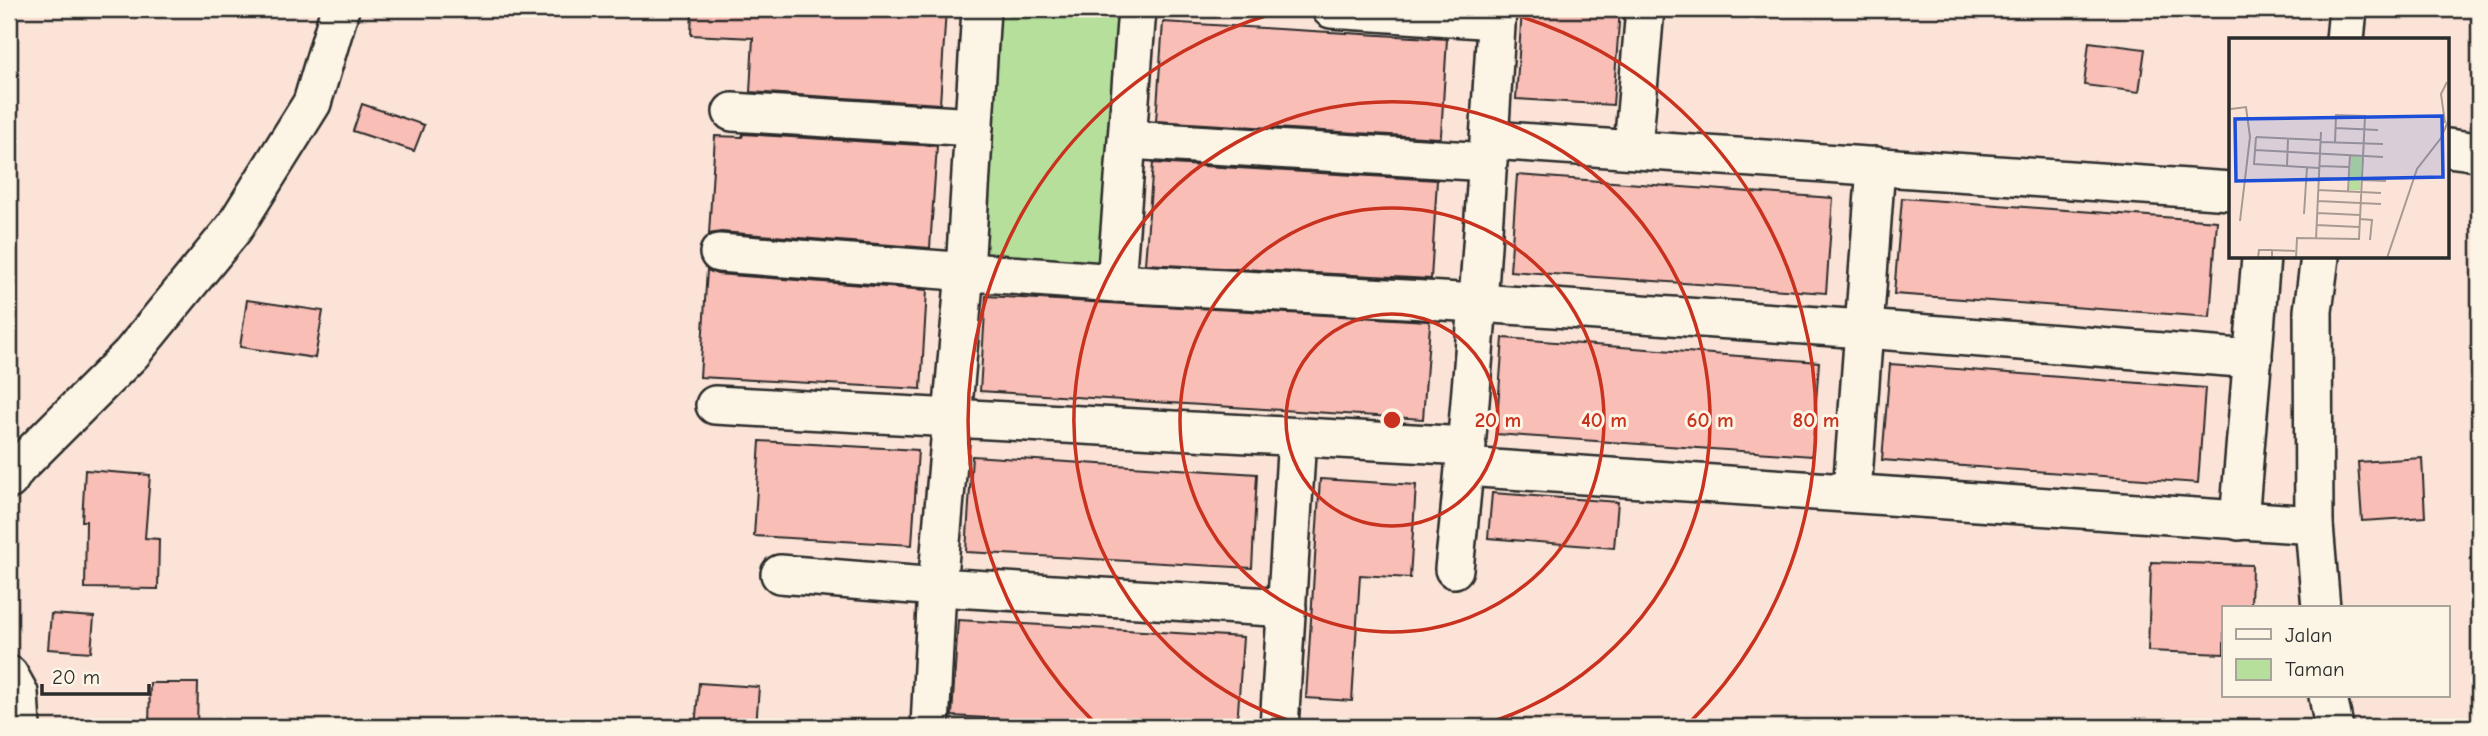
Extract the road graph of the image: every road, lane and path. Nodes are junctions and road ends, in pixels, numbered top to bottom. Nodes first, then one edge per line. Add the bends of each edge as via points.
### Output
1 (340, 9) edge
2 (981, 9) edge
3 (1137, 9) edge
4 (1331, 9) edge
5 (1645, 9) edge
6 (2348, 9) edge
7 (1496, 14) edge
8 (2345, 38) edge
9 (732, 112) dead end
10 (974, 127) junction
11 (1128, 140) junction
12 (1633, 148) junction
13 (2450, 148) edge
14 (1489, 151) junction
15 (2479, 152) edge
16 (1876, 166) junction
17 (2229, 191) edge
18 (719, 253) dead end
19 (2261, 259) edge
20 (2320, 259) edge
21 (965, 271) junction
22 (1116, 283) junction
23 (1478, 303) junction
24 (1864, 329) junction
25 (2253, 359) junction
26 (715, 405) dead end
27 (951, 417) junction
28 (1297, 437) junction
29 (1466, 456) junction
30 (9, 480) edge
31 (1852, 492) junction
32 (2239, 521) junction
33 (2314, 525) junction
34 (1454, 569) dead end
35 (780, 574) dead end
36 (937, 587) junction
37 (2321, 606) edge
38 (1287, 608) junction
39 (9, 675) edge
40 (2328, 698) edge
41 (21, 727) edge
42 (930, 727) edge
43 (1279, 727) edge
44 (2334, 727) edge

1 - 30 street via 312,103 234,228 131,354
2 - 10 street
3 - 11 street
4 - 7 street
5 - 12 street
6 - 8 street
7 - 14 street
9 - 10 street
10 - 21 street
11 - 14 street
11 - 22 street
12 - 14 street
12 - 16 street
13 - 15 street
14 - 23 street
16 - 17 street
16 - 24 street
18 - 21 street
19 - 25 street
20 - 33 street via 2312,311
21 - 22 street
21 - 27 street
22 - 23 street
23 - 24 street
23 - 29 street
24 - 25 street
24 - 31 street
25 - 32 street
26 - 27 street
27 - 28 street
27 - 36 street
28 - 29 street
28 - 38 street
29 - 31 street
29 - 34 street
31 - 32 street
32 - 33 street
33 - 37 street
35 - 36 street
36 - 38 street
36 - 42 street
38 - 43 street
39 - 41 street via 19,693
40 - 44 street

